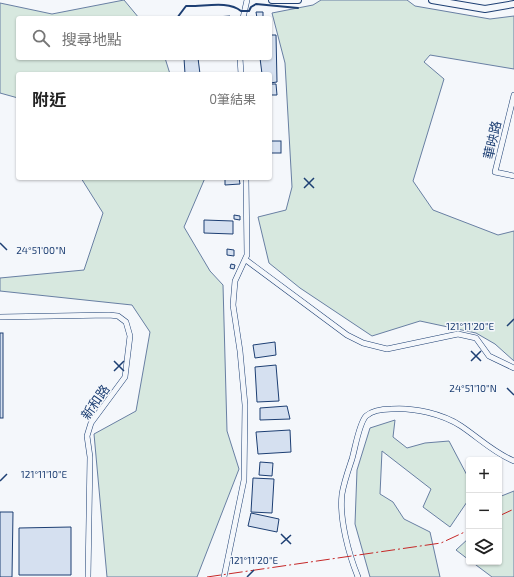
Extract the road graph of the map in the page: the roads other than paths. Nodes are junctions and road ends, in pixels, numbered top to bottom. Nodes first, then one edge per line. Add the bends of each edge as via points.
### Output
1 (247, 0) edge
2 (272, 0) edge
3 (298, 0) edge
4 (432, 0) edge
5 (514, 4) edge
6 (243, 16) edge
7 (240, 60) edge
8 (241, 72) edge
9 (514, 95) edge
10 (514, 176) edge
11 (246, 180) edge
12 (246, 260) junction
13 (0, 317) edge
14 (514, 368) edge
15 (514, 461) edge
16 (88, 577) edge
17 (224, 577) edge
18 (358, 577) edge

1 - 6 street
2 - 3 street
4 - 5 street via 485,9
7 - 8 street
9 - 10 street, 華映路 via 495,172
11 - 12 street
12 - 14 street via 347,335 362,343 386,349 458,334 476,338 489,356
12 - 17 street via 235,281 233,305 245,405 244,480
13 - 16 street, 新和路 via 109,315 118,316 126,322 130,336 125,377 91,423 87,436 90,457
15 - 18 street via 460,425 423,411 401,408 379,410 365,417 342,496 350,558

